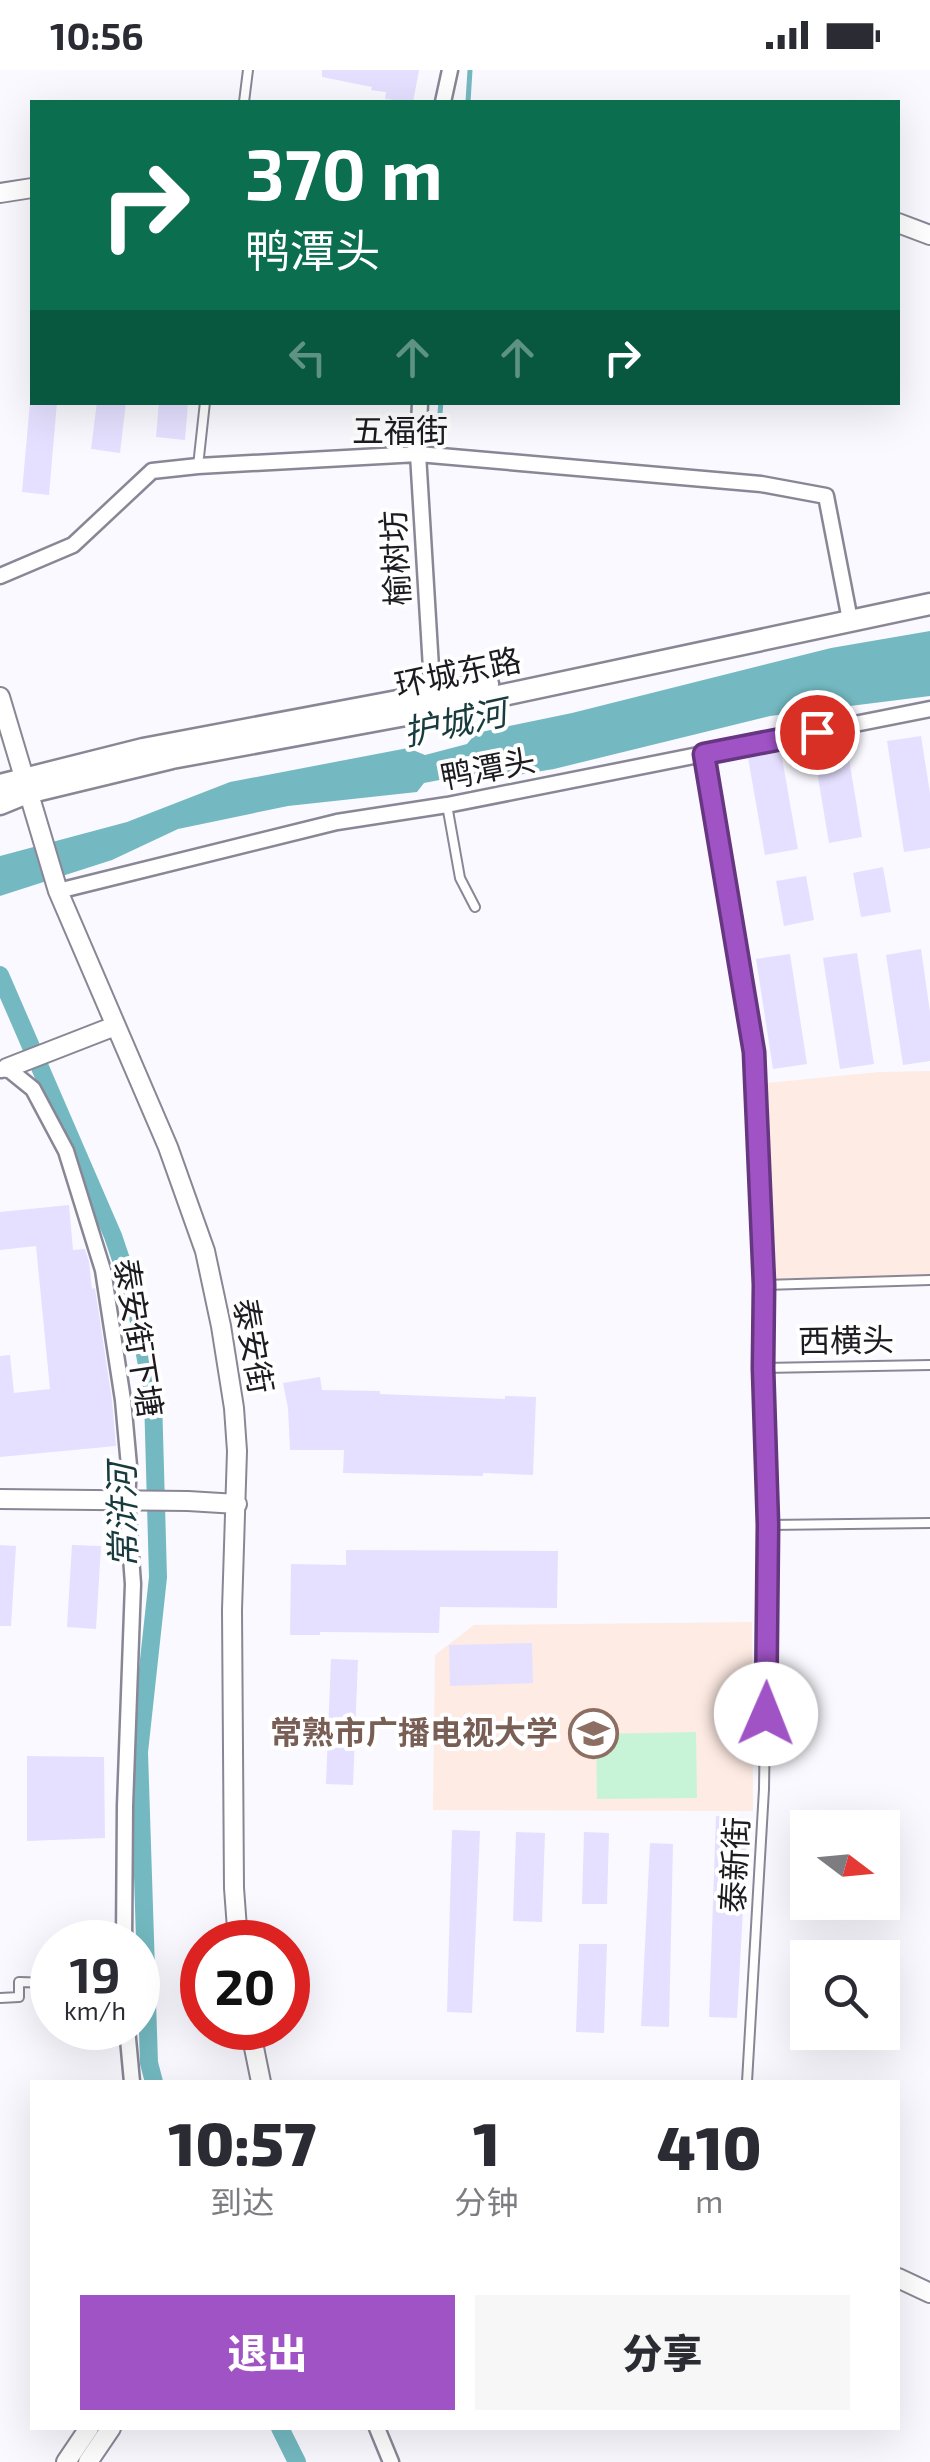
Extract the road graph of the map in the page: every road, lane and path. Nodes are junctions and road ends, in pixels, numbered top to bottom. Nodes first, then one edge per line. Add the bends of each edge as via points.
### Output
1 (248, 70) edge
2 (450, 70) edge
3 (244, 100) edge
4 (443, 100) edge
5 (30, 188) edge
6 (0, 193) edge
7 (900, 224) edge
8 (930, 235) edge
9 (205, 405) edge
10 (420, 405) edge
11 (418, 454) junction
12 (198, 466) junction
13 (0, 576) edge
14 (930, 592) edge
15 (930, 604) edge
16 (849, 614) junction
17 (0, 697) edge
18 (433, 702) junction
19 (930, 709) edge
20 (704, 754) junction
21 (0, 785) edge
22 (25, 785) junction
23 (0, 804) edge
24 (447, 805) junction
25 (58, 891) junction
26 (475, 907) dead end
27 (115, 1026) junction
28 (4, 1069) edge
29 (930, 1280) edge
30 (764, 1285) junction
31 (930, 1365) edge
32 (763, 1368) junction
33 (0, 1499) edge
34 (127, 1501) junction
35 (237, 1504) junction
36 (930, 1523) edge
37 (768, 1525) junction
38 (124, 1920) edge
39 (236, 1920) edge
40 (30, 1982) edge
41 (0, 1998) edge
42 (129, 2050) edge
43 (255, 2050) edge
44 (132, 2080) edge
45 (262, 2080) edge
46 (747, 2080) edge
47 (900, 2279) edge
48 (930, 2292) edge
49 (88, 2430) edge
50 (110, 2430) edge
51 (378, 2430) edge
52 (66, 2462) edge
53 (88, 2462) edge
54 (391, 2462) edge

1 - 3 lane
2 - 4 street
5 - 6 street
7 - 8 street
9 - 12 lane
10 - 11 street, 榆树坊
11 - 12 street, 五福街
11 - 16 street, 五福街 via 761,484 826,496
11 - 18 street, 榆树坊
12 - 13 street, 五福街 via 152,471 72,545
14 - 16 main road, 环城东路
15 - 16 main road, 环城东路
16 - 18 main road, 环城东路
17 - 22 street, 泰安街
18 - 22 main road, 环城东路
19 - 20 street, 鸭潭头
20 - 24 street, 鸭潭头
20 - 30 lane, 泰新街 via 754,1052
21 - 22 main road, 环城东路
22 - 23 main road, 环城东路
22 - 25 street, 泰安街
24 - 25 street, 鸭潭头 via 337,822
24 - 26 lane via 460,878
25 - 27 street, 泰安街
27 - 28 street
27 - 35 street, 泰安街 via 205,1251 234,1408
28 - 34 street, 泰安街下塘 via 33,1089 66,1151 103,1270 123,1400
29 - 30 lane
30 - 32 lane, 泰新街
31 - 32 lane, 西横头
32 - 37 lane, 泰新街
33 - 34 street
34 - 35 street
34 - 38 street, 泰安街下塘 via 133,1584
35 - 39 street, 泰安街
36 - 37 lane
37 - 46 lane, 泰新街 via 764,1789
40 - 41 lane via 20,1982 19,1997
42 - 44 street
43 - 45 street
47 - 48 street
49 - 52 street
50 - 53 street
51 - 54 street

